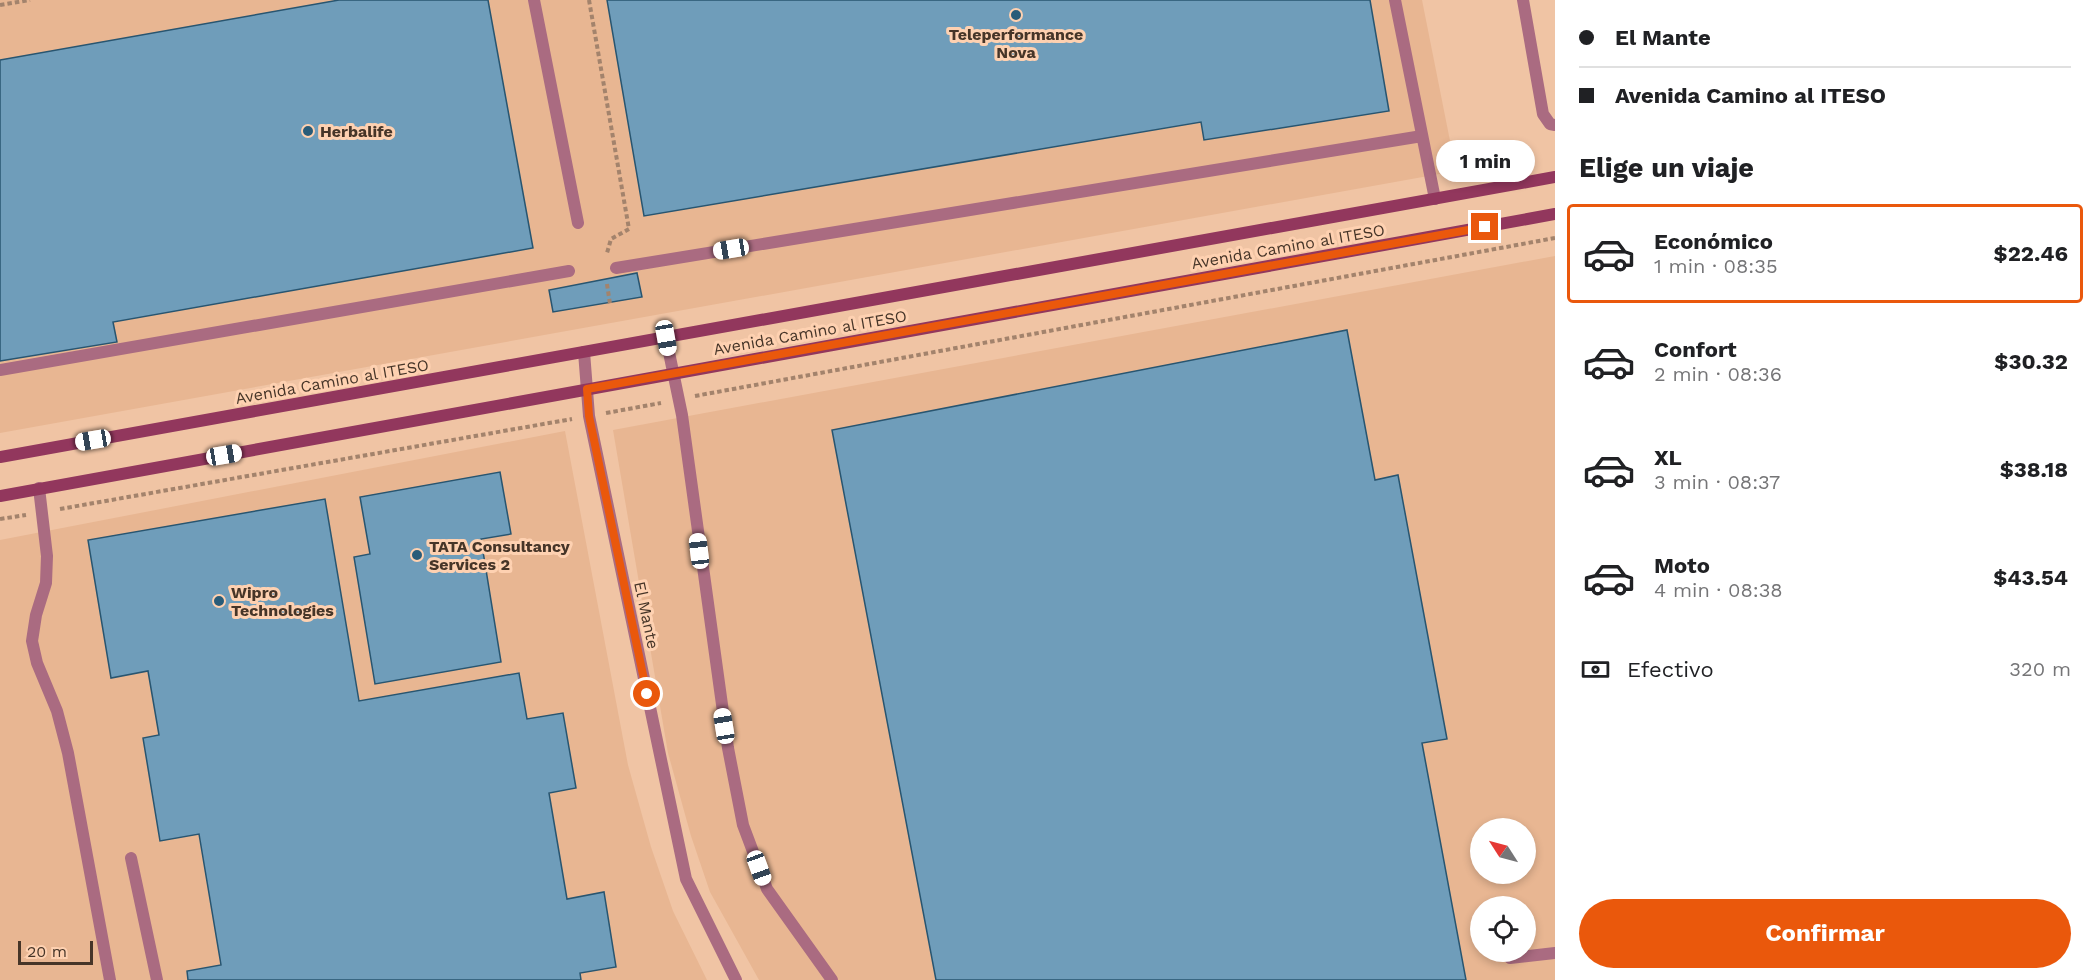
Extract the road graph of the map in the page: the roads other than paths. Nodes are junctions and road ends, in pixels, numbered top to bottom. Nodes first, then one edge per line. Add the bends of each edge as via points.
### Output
1 (534, 0) edge
2 (1395, 0) edge
3 (1523, 0) edge
4 (1555, 124) edge
5 (1422, 135) junction
6 (1555, 177) edge
7 (1435, 199) junction
8 (1555, 214) edge
9 (579, 222) dead end
10 (569, 271) dead end
11 (611, 272) road end
12 (666, 338) junction
13 (584, 352) junction
14 (0, 370) edge
15 (673, 374) junction
16 (587, 389) junction
17 (0, 457) edge
18 (39, 489) junction
19 (0, 496) edge
20 (131, 858) dead end
21 (1555, 953) edge
22 (1536, 955) edge
23 (110, 980) edge
24 (157, 980) edge
25 (736, 980) edge
26 (832, 980) edge

1 - 9 street
2 - 5 street
3 - 4 street via 1543,114 1550,124
5 - 7 street
5 - 11 street
6 - 7 main road, Avenida Camino al ITESO
7 - 12 main road, Avenida Camino al ITESO
8 - 15 main road, Avenida Camino al ITESO
10 - 14 street
12 - 13 main road, Avenida Camino al ITESO
12 - 15 street
13 - 16 street, El Mante
13 - 17 main road, Avenida Camino al ITESO
15 - 16 main road, Avenida Camino al ITESO
15 - 26 street via 728,748 743,825 767,889
16 - 18 main road, Avenida Camino al ITESO
16 - 25 street, El Mante via 589,416 686,879
18 - 19 main road, Avenida Camino al ITESO
18 - 23 street via 47,556 46,583 32,641 68,753
20 - 24 street
21 - 22 street

